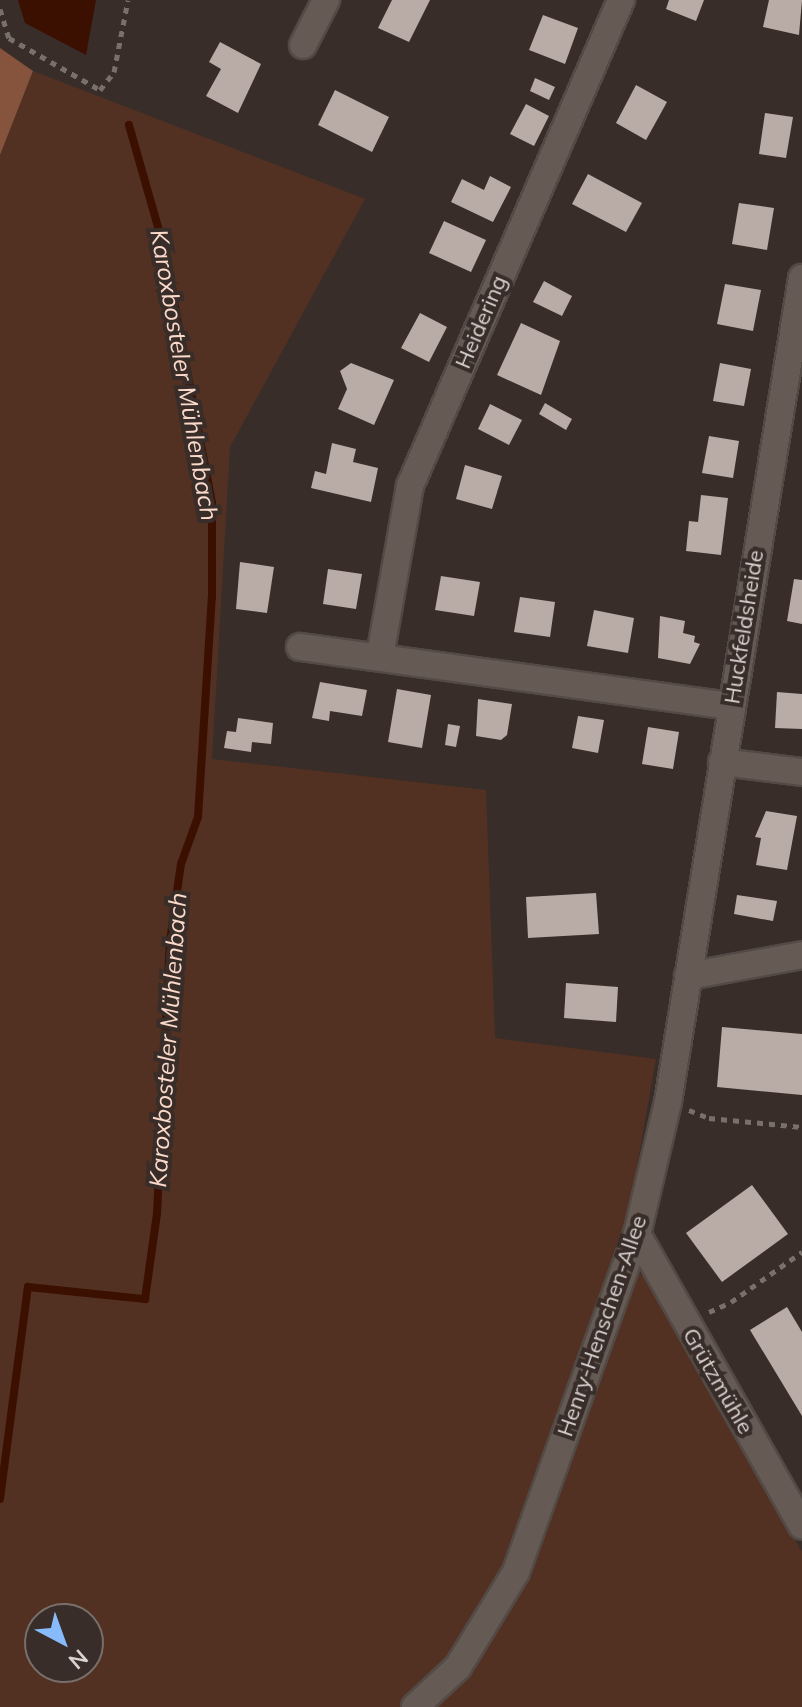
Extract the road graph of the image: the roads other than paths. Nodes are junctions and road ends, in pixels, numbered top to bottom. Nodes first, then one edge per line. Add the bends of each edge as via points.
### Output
1 (326, 0) edge
2 (621, 0) edge
3 (303, 45) dead end
4 (802, 278) edge
5 (300, 647) dead end
6 (380, 656) junction
7 (731, 706) junction
8 (722, 762) junction
9 (802, 772) edge
10 (802, 955) edge
11 (688, 976) junction
12 (637, 1234) junction
13 (802, 1526) edge
14 (415, 1707) edge

1 - 3 street
2 - 6 street, Heidering via 410,486
4 - 7 street, Huckfeldsheide
5 - 6 street
6 - 7 street
7 - 8 street, Huckfeldsheide
8 - 9 street
8 - 11 street, Huckfeldsheide
10 - 11 street
11 - 12 street, Henry-Henschen-Allee via 668,1102
12 - 13 street, Grützmühle
12 - 14 street, Henry-Henschen-Allee via 516,1572 458,1667

